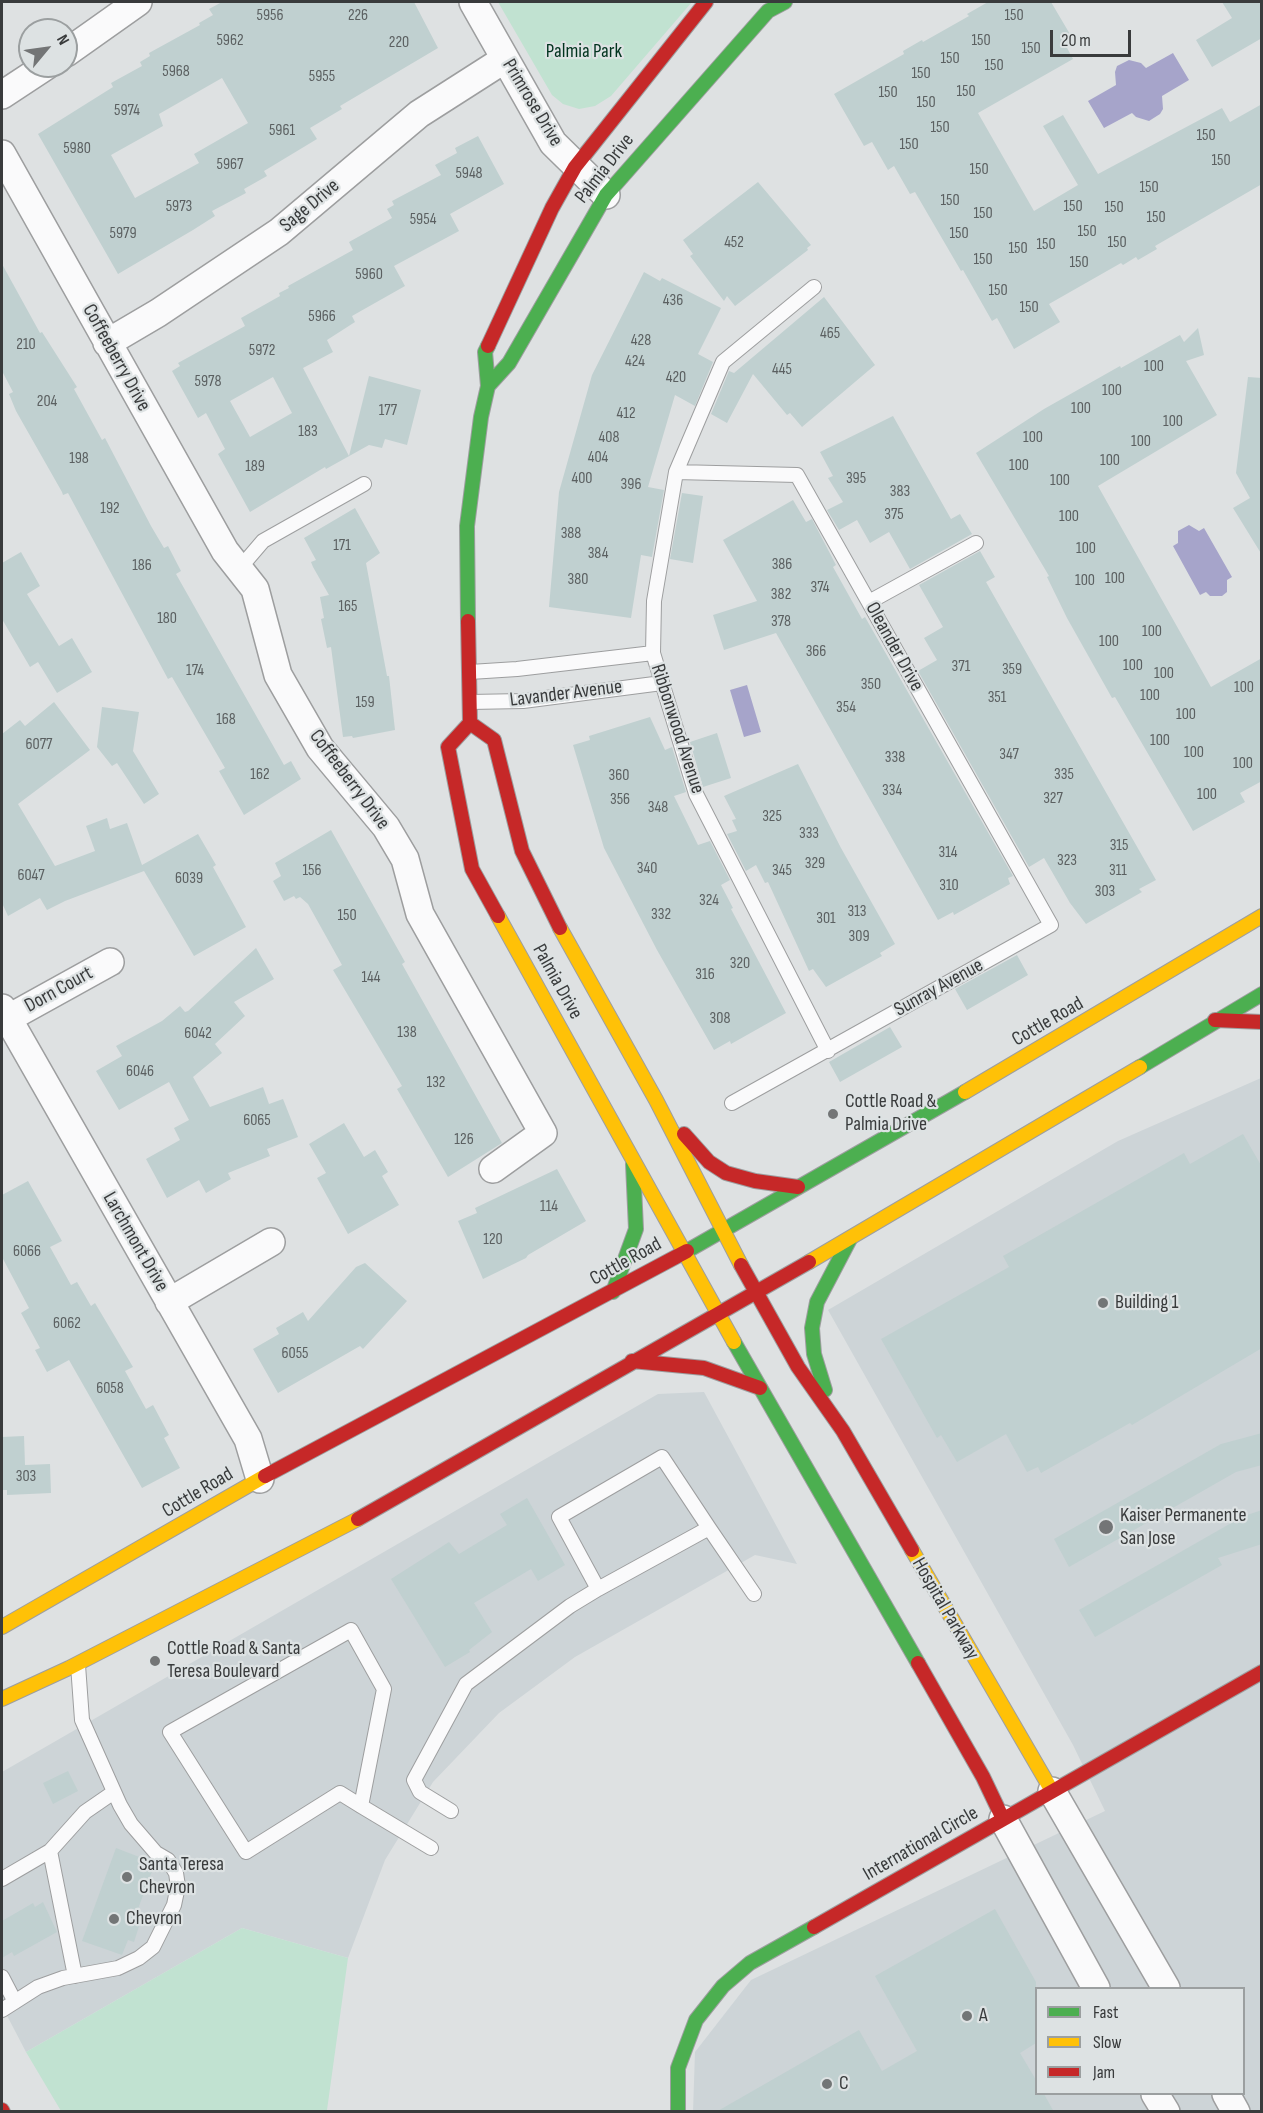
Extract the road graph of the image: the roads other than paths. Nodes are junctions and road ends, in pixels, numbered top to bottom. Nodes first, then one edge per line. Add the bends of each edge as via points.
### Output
1 (138, 2) edge
2 (473, 2) edge
3 (706, 2) edge
4 (785, 2) edge
5 (78, 44) edge
6 (505, 59) junction
7 (28, 78) edge
8 (2, 95) edge
9 (2, 154) edge
10 (574, 167) junction
11 (606, 195) junction
12 (814, 287) dead end
13 (107, 343) junction
14 (488, 386) junction
15 (676, 472) junction
16 (364, 484) dead end
17 (976, 543) dead end
18 (239, 569) junction
19 (869, 602) junction
20 (653, 653) junction
21 (470, 672) junction
22 (662, 682) junction
23 (470, 702) junction
24 (470, 723) junction
25 (1262, 916) edge
26 (1051, 925) joint
27 (110, 962) dead end
28 (1262, 994) edge
29 (4, 1013) edge
30 (1215, 1020) junction
31 (1262, 1022) edge
32 (828, 1051) junction
33 (656, 1100) junction
34 (732, 1103) dead end
35 (632, 1156) junction
36 (493, 1169) dead end
37 (798, 1187) junction
38 (721, 1232) junction
39 (851, 1238) junction
40 (271, 1242) dead end
41 (685, 1252) junction
42 (612, 1292) junction
43 (755, 1292) junction
44 (169, 1302) junction
45 (719, 1313) junction
46 (632, 1361) junction
47 (760, 1388) junction
48 (843, 1431) junction
49 (260, 1479) junction
50 (709, 1528) junction
51 (598, 1589) junction
52 (754, 1594) dead end
53 (2, 1627) edge
54 (74, 1665) junction
55 (1262, 1672) edge
56 (2, 1699) edge
57 (18, 1708) dead end
58 (1052, 1791) junction
59 (114, 1792) junction
60 (361, 1806) junction
61 (451, 1811) dead end
62 (1003, 1819) junction
63 (430, 1848) dead end
64 (51, 1851) junction
65 (2, 1879) edge
66 (75, 1976) junction
67 (2, 1977) edge
68 (1095, 1987) edge
69 (1165, 1987) edge
70 (15, 2002) junction
71 (2, 2010) edge
72 (1156, 2095) edge
73 (1227, 2095) edge
74 (678, 2112) edge
75 (1166, 2112) edge
76 (1236, 2112) edge

1 - 5 street
2 - 6 street, Primrose Drive
3 - 10 main road, Palmia Drive
4 - 11 main road, Palmia Drive via 768,11
6 - 10 street, Primrose Drive via 553,143
6 - 13 street, Sage Drive via 419,114 279,232
7 - 8 street
9 - 13 street, Coffeeberry Drive
10 - 11 street, Primrose Drive
10 - 14 main road, Palmia Drive via 484,352
11 - 14 main road, Palmia Drive via 509,363
12 - 15 lane, Ribbonwood Avenue via 723,362
13 - 18 street, Coffeeberry Drive via 225,551
14 - 21 main road, Palmia Drive via 467,526
15 - 19 lane, Oleander Drive via 797,475
15 - 20 lane, Ribbonwood Avenue via 654,601
16 - 18 lane via 262,542
17 - 19 lane
18 - 36 street, Coffeeberry Drive via 255,589 278,675 320,748 386,827 405,859 420,914 543,1133
19 - 26 lane, Oleander Drive
20 - 21 lane, Lavander Avenue
20 - 22 lane, Ribbonwood Avenue
21 - 23 main road, Palmia Drive
22 - 23 lane, Lavander Avenue via 523,702
22 - 32 lane, Ribbonwood Avenue via 696,794
23 - 24 main road, Palmia Drive
24 - 33 main road, Palmia Drive via 494,740 522,851 575,957
24 - 35 main road, Palmia Drive via 448,747 472,868
25 - 37 main road, Cottle Road via 1069,1033
26 - 32 lane, Sunray Avenue
27 - 29 street, Dorn Court
28 - 30 main road
29 - 44 street, Larchmont Drive
30 - 31 main road
30 - 39 main road
32 - 34 lane, Sunray Avenue
33 - 37 main road via 709,1162 726,1173
33 - 38 main road, Palmia Drive
35 - 41 main road, Palmia Drive
35 - 42 main road via 636,1229
37 - 38 main road, Cottle Road
38 - 41 main road, Cottle Road
38 - 43 main road, Hospital Parkway
39 - 43 main road
39 - 48 main road via 816,1302 812,1328 819,1377
40 - 44 street
41 - 42 main road, Cottle Road
41 - 45 main road
42 - 49 main road, Cottle Road
43 - 45 main road
43 - 48 main road, Hospital Parkway via 798,1367
44 - 49 street, Larchmont Drive via 248,1439
45 - 46 main road
45 - 47 main road
46 - 47 main road via 704,1368
46 - 54 main road via 356,1520
47 - 62 main road via 983,1777
48 - 58 main road, Hospital Parkway
49 - 53 main road, Cottle Road
50 - 51 lane
50 - 51 lane via 662,1457 559,1516
50 - 52 lane
51 - 61 lane via 466,1684 414,1780 420,1792
54 - 56 main road
54 - 57 main road
54 - 59 lane via 82,1720
55 - 58 main road, International Circle
58 - 62 main road, International Circle
58 - 69 street, Hospital Parkway
59 - 64 lane via 85,1812
59 - 66 lane via 131,1824 176,1873 174,1905 153,1947 139,1958 118,1968
60 - 60 lane via 384,1689 351,1630 170,1732 246,1852 340,1793
60 - 63 lane
62 - 68 street
62 - 74 main road, International Circle via 750,1964 723,1986 696,2020 678,2068
64 - 65 lane
64 - 66 lane
66 - 70 lane via 38,1987
67 - 70 lane
70 - 71 lane
72 - 75 street
73 - 76 street

